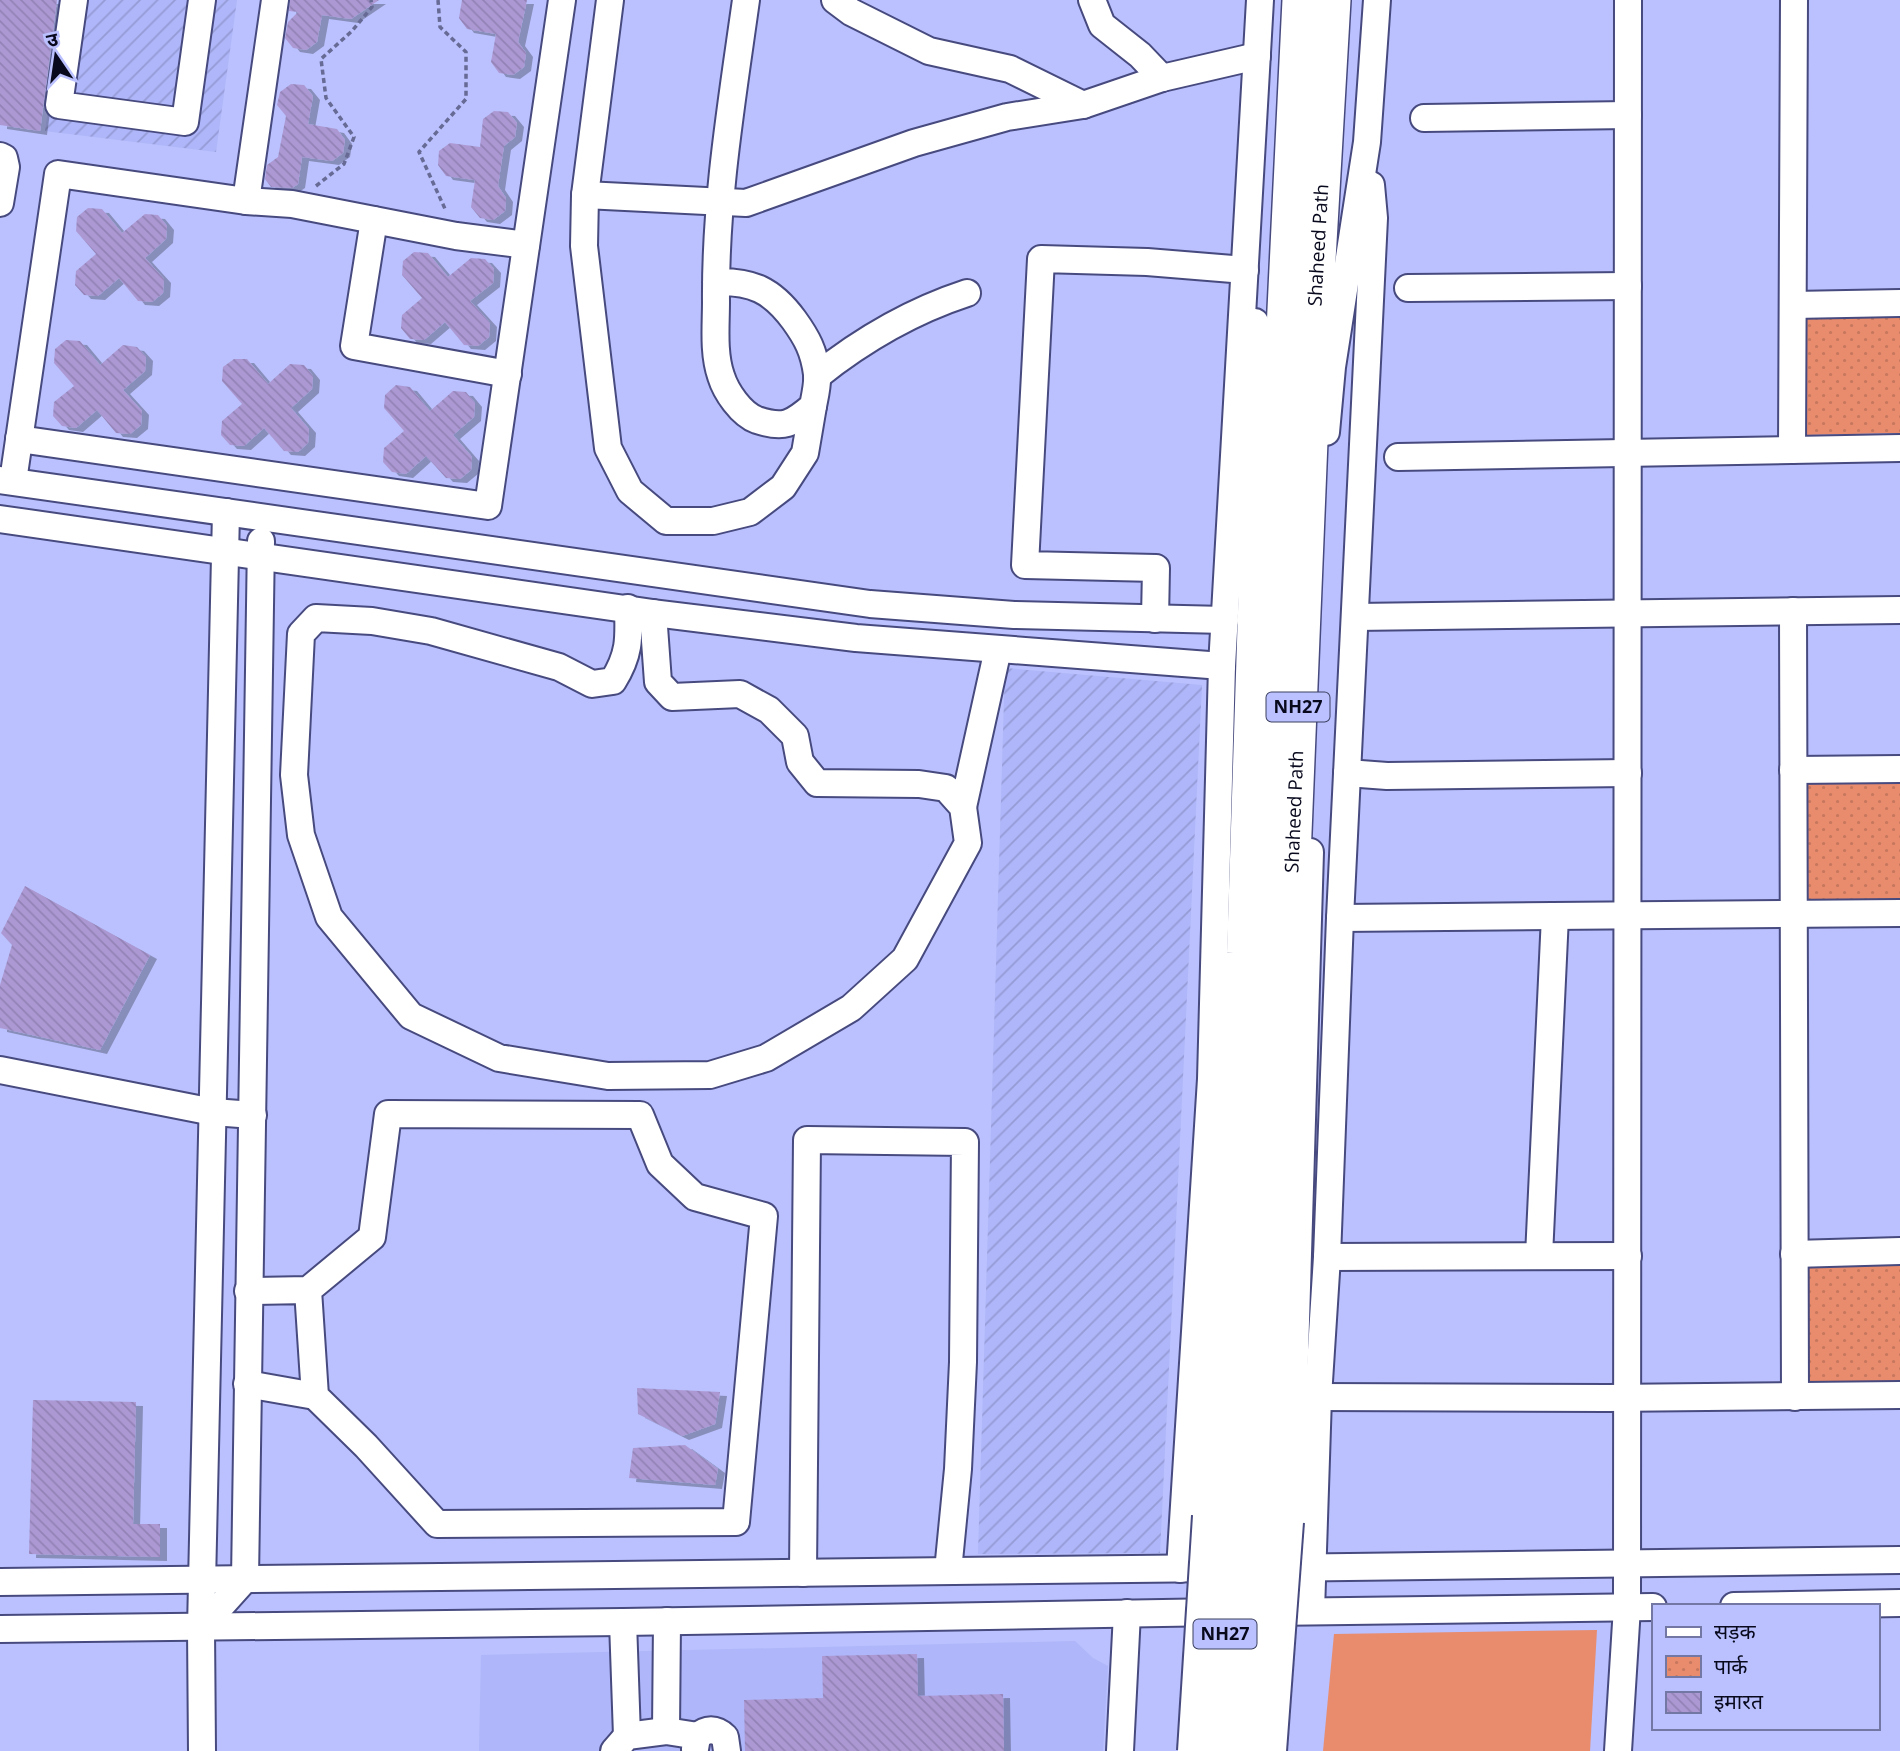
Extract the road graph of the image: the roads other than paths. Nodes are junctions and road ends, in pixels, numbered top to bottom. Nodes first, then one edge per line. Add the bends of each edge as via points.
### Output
1 (74, 0) edge
2 (202, 0) edge
3 (275, 0) edge
4 (562, 0) edge
5 (610, 0) edge
6 (746, 0) edge
7 (835, 0) edge
8 (1093, 0) edge
9 (1260, 0) edge
10 (1301, 0) edge
11 (1332, 0) edge
12 (1377, 0) edge
13 (1628, 0) edge
14 (1794, 0) edge
15 (1257, 56) junction
16 (1162, 78) junction
17 (1083, 106) junction
18 (1628, 115) junction
19 (1424, 118) dead end
20 (1367, 142) junction
21 (0, 156) edge
22 (585, 195) junction
23 (246, 201) junction
24 (719, 201) junction
25 (0, 203) edge
26 (374, 220) junction
27 (1247, 225) junction
28 (526, 245) junction
29 (1245, 270) junction
30 (716, 282) junction
31 (1628, 286) junction
32 (1408, 288) dead end
33 (967, 293) dead end
34 (1900, 303) edge
35 (1793, 305) junction
36 (508, 374) junction
37 (817, 376) junction
38 (1331, 379) junction
39 (1366, 380) junction
40 (813, 406) junction
41 (1267, 432) junction
42 (19, 439) junction
43 (1900, 449) edge
44 (1792, 450) junction
45 (1628, 453) junction
46 (1398, 457) dead end
47 (7, 480) edge
48 (488, 506) junction
49 (226, 512) junction
50 (262, 517) junction
51 (0, 519) edge
52 (483, 548) junction
53 (225, 551) junction
54 (261, 556) junction
55 (1313, 556) junction
56 (640, 610) junction
57 (1900, 610) edge
58 (1793, 611) junction
59 (1628, 613) junction
60 (1355, 617) junction
61 (1155, 619) junction
62 (1225, 620) junction
63 (998, 649) junction
64 (1222, 666) junction
65 (1900, 769) edge
66 (1793, 770) junction
67 (1347, 773) junction
68 (1628, 773) junction
69 (963, 807) junction
70 (1900, 913) edge
71 (1794, 914) junction
72 (1628, 915) junction
73 (1555, 916) junction
74 (1340, 918) junction
75 (0, 1070) edge
76 (213, 1112) junction
77 (253, 1115) junction
78 (1900, 1251) edge
79 (1794, 1254) junction
80 (1539, 1256) junction
81 (1628, 1256) junction
82 (1327, 1257) junction
83 (308, 1290) junction
84 (248, 1291) junction
85 (247, 1384) junction
86 (315, 1395) junction
87 (1900, 1395) edge
88 (1318, 1397) junction
89 (1795, 1397) junction
90 (1628, 1398) junction
91 (1254, 1415) junction
92 (1248, 1518) junction
93 (1900, 1560) edge
94 (1628, 1563) junction
95 (1312, 1567) junction
96 (1180, 1569) junction
97 (948, 1571) junction
98 (889, 1572) junction
99 (803, 1573) junction
100 (245, 1579) junction
101 (202, 1580) junction
102 (0, 1582) edge
103 (1900, 1603) edge
104 (1845, 1604) edge
105 (1640, 1607) edge
106 (1311, 1611) junction
107 (1127, 1613) junction
108 (890, 1617) junction
109 (667, 1621) junction
110 (624, 1622) junction
111 (201, 1628) junction
112 (0, 1629) edge
113 (666, 1731) junction
114 (621, 1743) edge
115 (697, 1743) edge
116 (202, 1751) edge
117 (727, 1751) edge
118 (1120, 1751) edge
119 (1191, 1751) edge
120 (1217, 1751) edge
121 (1250, 1751) edge
122 (1273, 1751) edge
123 (1618, 1751) edge

1 - 2 street via 59,105 185,122
3 - 23 street
4 - 28 street
5 - 22 street
6 - 24 street
7 - 17 street via 929,51 1010,69
8 - 16 street via 1102,25
9 - 15 street
10 - 41 highway, Shaheed Path / NH27
11 - 55 highway, Shaheed Path / NH27 via 1315,294
12 - 20 street
13 - 18 street
14 - 35 street
15 - 16 street
15 - 27 street
16 - 17 street
17 - 24 street via 1007,117 914,142 746,203
18 - 19 street
18 - 31 street
20 - 38 street
20 - 39 street via 1374,218
21 - 25 street via 6,167
22 - 24 street
22 - 40 street via 584,246 603,415 608,447 630,491 666,521 713,522 750,512 783,487 804,453
23 - 26 street via 292,204
23 - 42 street via 58,174
24 - 30 street
26 - 28 street
26 - 36 street via 354,346
27 - 29 street
27 - 41 street
28 - 36 street
29 - 61 street via 1041,259 1025,565 1156,568
29 - 62 street
30 - 37 street via 734,281 775,296 809,341
30 - 40 street via 720,374 748,417 774,426 795,421
31 - 32 street
31 - 45 street
33 - 37 street via 933,304 883,331
34 - 35 street
35 - 44 street
36 - 48 street
37 - 40 street
38 - 39 street via 1346,374
38 - 55 street
39 - 60 street
41 - 91 highway, Shaheed Path / NH27
41 - 92 street via 1252,576 1240,953
42 - 47 street
42 - 48 street
43 - 44 street
44 - 45 street
45 - 46 street
45 - 59 street
47 - 49 street
48 - 52 street
49 - 50 street
49 - 53 street
50 - 52 street
50 - 54 street
51 - 53 street
52 - 61 street via 870,604
53 - 54 street
53 - 76 street
54 - 56 street
54 - 77 street
55 - 91 highway, Shaheed Path / NH27
55 - 92 street
56 - 63 street via 856,638
56 - 69 street via 658,682 672,697 740,694 769,710 794,736 800,762 817,783 946,788
56 - 69 street via 624,664 613,681 602,684 480,644 372,621 316,618 301,634 294,775 301,835 329,918 411,1016 499,1058 608,1076 710,1075 766,1058 851,1008 905,959 968,844
57 - 58 street
58 - 59 street
58 - 66 street
59 - 60 street
59 - 68 street
60 - 67 street
61 - 62 street
62 - 64 street
63 - 64 street
63 - 69 street
64 - 96 street via 1210,1079
65 - 66 street
66 - 71 street
67 - 68 street
67 - 74 street
68 - 72 street
70 - 71 street
71 - 72 street
71 - 79 street
72 - 73 street
72 - 81 street
73 - 74 street
73 - 80 street
74 - 82 street
75 - 76 street
76 - 77 street
76 - 101 street
77 - 84 street
78 - 79 street
79 - 89 street
80 - 81 street
80 - 82 street
81 - 90 street
82 - 88 street
83 - 84 street
83 - 86 street
83 - 86 street via 372,1237 388,1114 640,1115 660,1164 695,1197 764,1216 736,1522 437,1524
84 - 85 street
85 - 86 street
85 - 100 street
87 - 89 street
88 - 90 street
88 - 95 street
89 - 90 street
90 - 94 street
91 - 92 highway, NH27
91 - 92 highway
92 - 119 street, bridge
92 - 120 highway, NH27, bridge
92 - 121 highway, NH27, bridge
92 - 122 street, bridge
93 - 94 street
94 - 95 street
94 - 105 street
95 - 96 street
95 - 106 street
96 - 97 street
97 - 98 street
97 - 99 street via 963,1375 965,1142 807,1140
98 - 99 street
98 - 108 street
99 - 100 street
100 - 101 street
100 - 111 street
101 - 102 street
101 - 111 street
103 - 104 street
105 - 106 street
105 - 123 street
106 - 107 street
107 - 108 street
107 - 118 street
108 - 109 street
109 - 110 street
109 - 113 street
110 - 111 street
110 - 114 street
111 - 112 street
111 - 116 street
113 - 114 street
113 - 115 street
115 - 117 street via 706,1730 717,1731 725,1737

